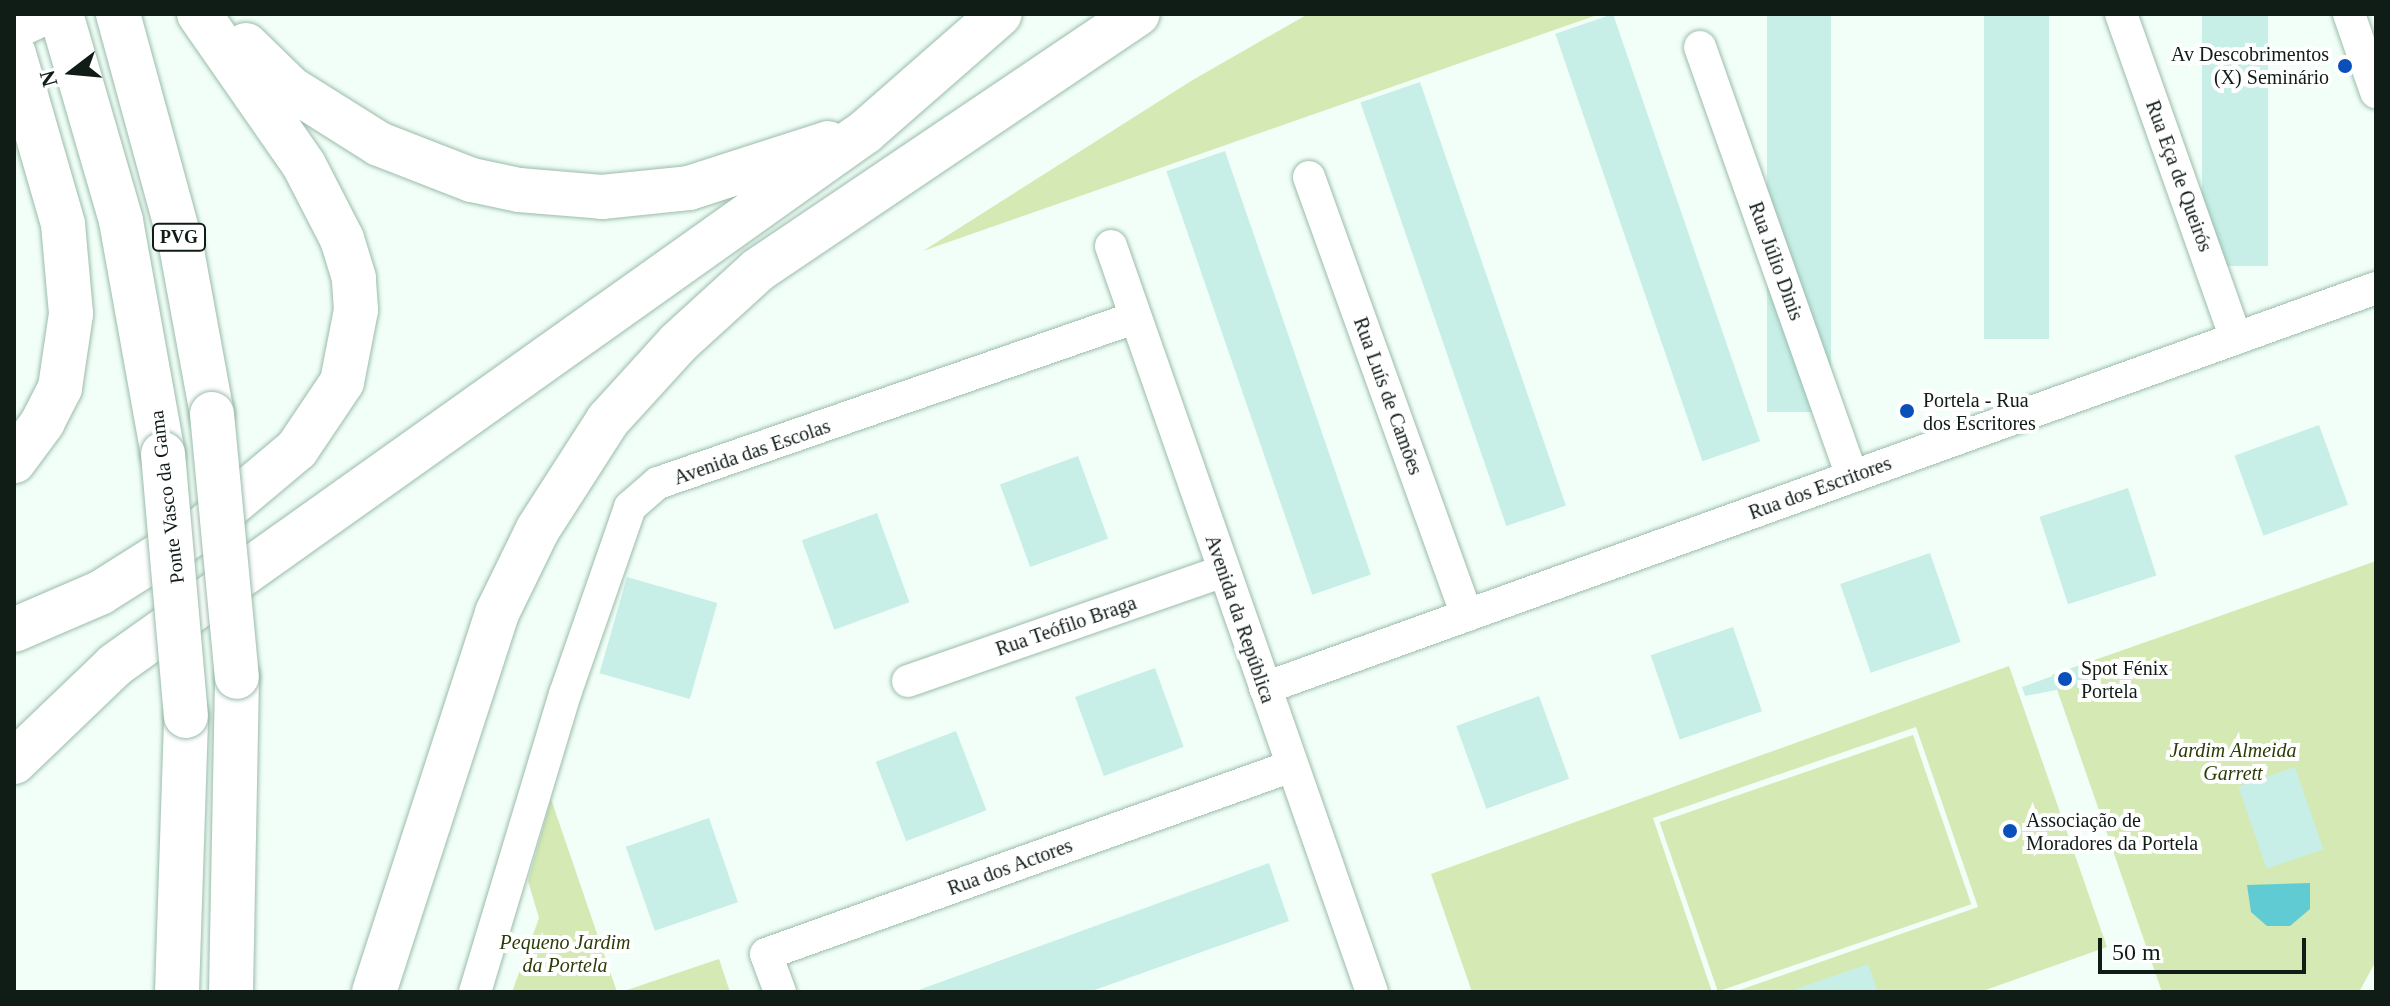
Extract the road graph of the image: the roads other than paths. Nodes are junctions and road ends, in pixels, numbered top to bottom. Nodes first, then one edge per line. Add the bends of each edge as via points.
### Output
1 (42, 14) edge
2 (61, 14) edge
3 (118, 14) edge
4 (1000, 14) edge
5 (1095, 14) edge
6 (1138, 14) edge
7 (2121, 14) edge
8 (2349, 14) edge
9 (209, 22) edge
10 (14, 27) edge
11 (1700, 47) dead end
12 (14, 54) edge
13 (1037, 80) junction
14 (2376, 92) edge
15 (865, 132) junction
16 (1309, 177) dead end
17 (1111, 246) dead end
18 (2376, 288) edge
19 (1134, 318) junction
20 (2236, 338) junction
21 (14, 461) edge
22 (1852, 476) junction
23 (1223, 571) junction
24 (1467, 615) junction
25 (14, 630) edge
26 (908, 681) dead end
27 (1265, 688) junction
28 (14, 762) edge
29 (1292, 766) junction
30 (177, 992) edge
31 (231, 992) edge
32 (374, 992) edge
33 (475, 992) edge
34 (780, 992) edge
35 (1372, 992) edge

1 - 10 highway
2 - 30 highway, Ponte Vasco da Gama / PVG, bridge via 121,221 163,454 186,716
3 - 31 highway, PVG, bridge via 180,240 212,414 237,677
4 - 15 highway
5 - 13 highway
6 - 13 highway
7 - 20 street, Rua Eça de Queirós
8 - 14 street
9 - 15 highway via 313,104 379,144 472,180 519,190 602,197 689,188
9 - 25 highway via 304,165 342,239 354,278 356,310 342,382 297,449 203,528 100,593
11 - 22 street, Rua Júlio Dinis
12 - 21 highway via 63,224 71,314 60,388
13 - 32 highway via 758,270 678,343 608,420 538,529 497,613
15 - 28 highway via 115,665
16 - 24 street, Rua Luís de Camões
17 - 19 street, Avenida da República
18 - 20 street, Rua dos Escritores
19 - 23 street, Avenida da República
19 - 33 street, Avenida das Escolas via 658,483 630,507 565,694
20 - 22 street, Rua dos Escritores
22 - 24 street, Rua dos Escritores
23 - 26 street, Rua Teófilo Braga
23 - 27 street, Avenida da República
24 - 27 street, Rua dos Escritores
27 - 29 street, Avenida da República
29 - 34 street, Rua dos Actores via 766,954
29 - 35 street, Avenida da República

